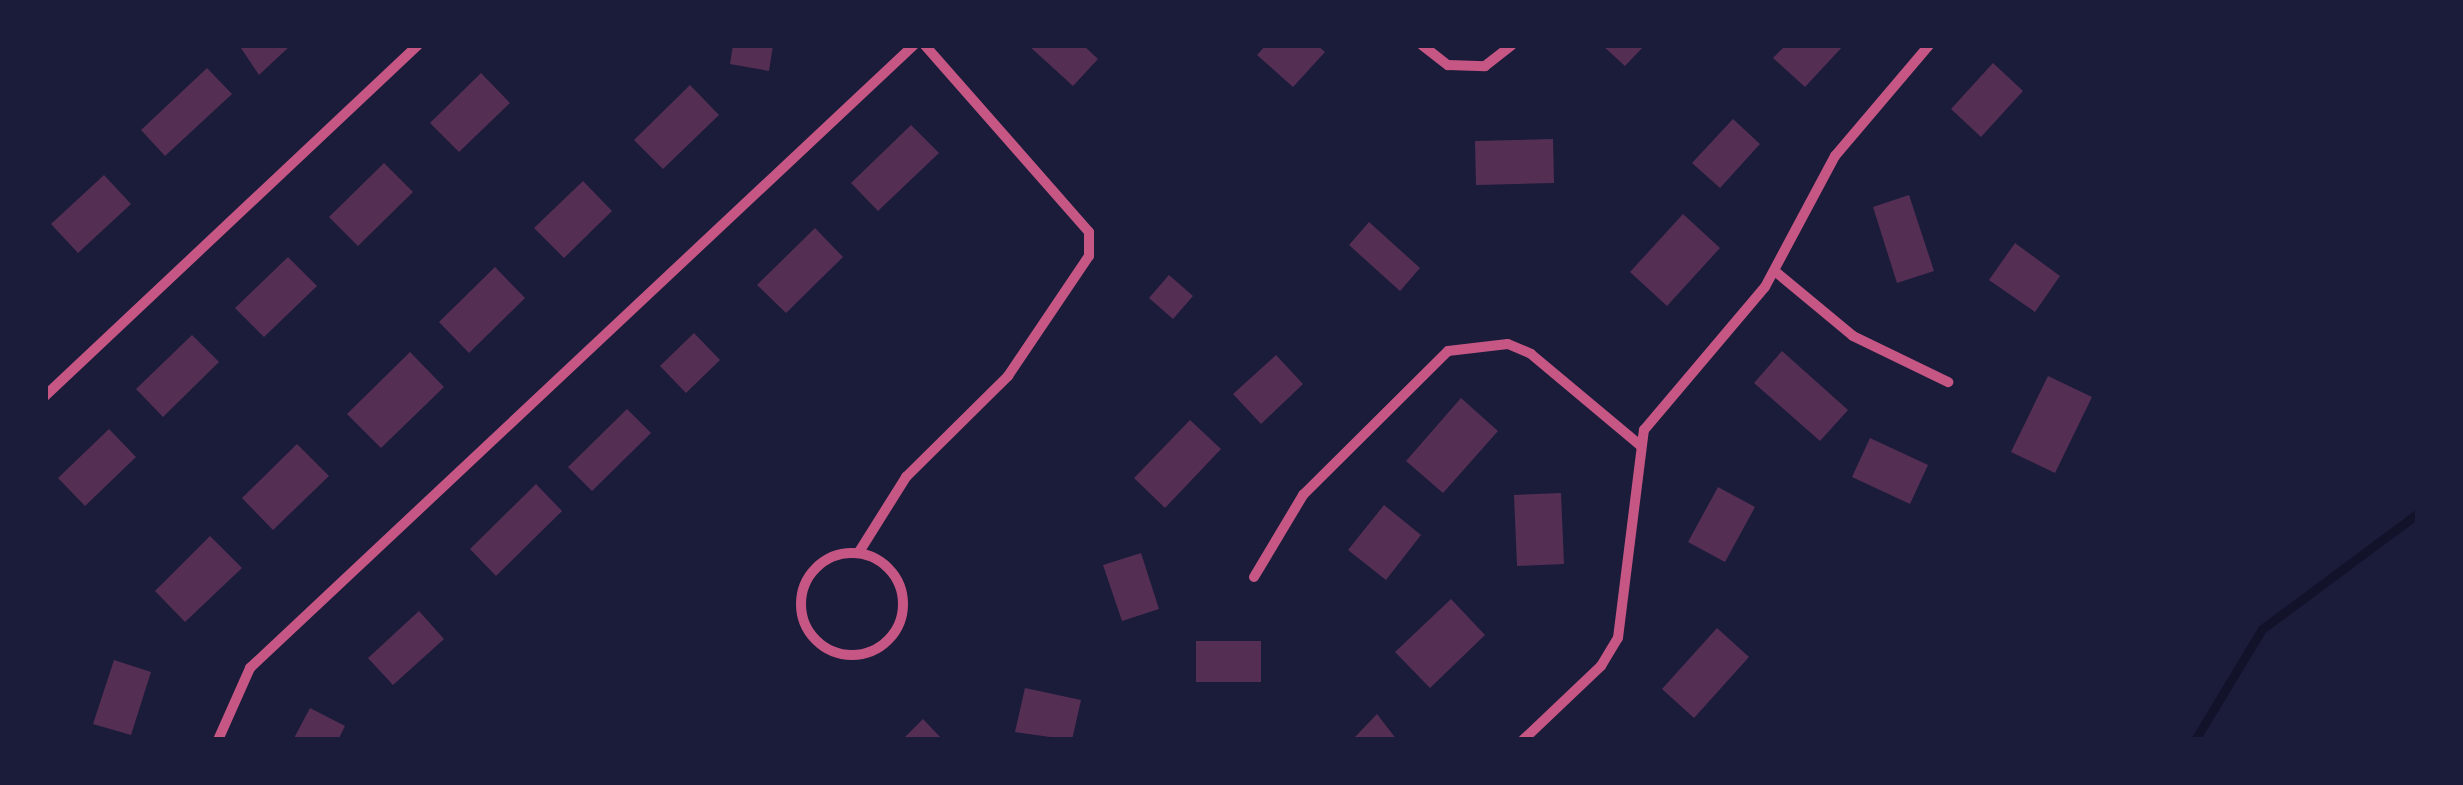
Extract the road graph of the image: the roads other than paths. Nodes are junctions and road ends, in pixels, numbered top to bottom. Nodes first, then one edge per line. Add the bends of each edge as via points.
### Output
1 (418, 45) edge
2 (914, 45) edge
3 (925, 45) edge
4 (1422, 45) edge
5 (1512, 45) edge
6 (1930, 45) edge
7 (1776, 272) junction
8 (1948, 382) dead end
9 (45, 396) edge
10 (1640, 445) junction
11 (860, 552) junction
12 (1254, 577) dead end
13 (218, 740) edge
14 (1523, 740) edge

1 - 9 street
2 - 13 street via 250,668
3 - 11 street via 1089,232 1089,256 1008,376 906,476
4 - 5 street via 1448,66 1485,66
6 - 7 street via 1835,156
7 - 8 street via 1853,336
7 - 10 street via 1666,400
10 - 12 street via 1531,354 1508,344 1448,351 1303,495
10 - 14 street via 1618,638 1601,666
11 - 11 street via 890,569 902,618 882,646 849,656 808,631 800,599 827,558

